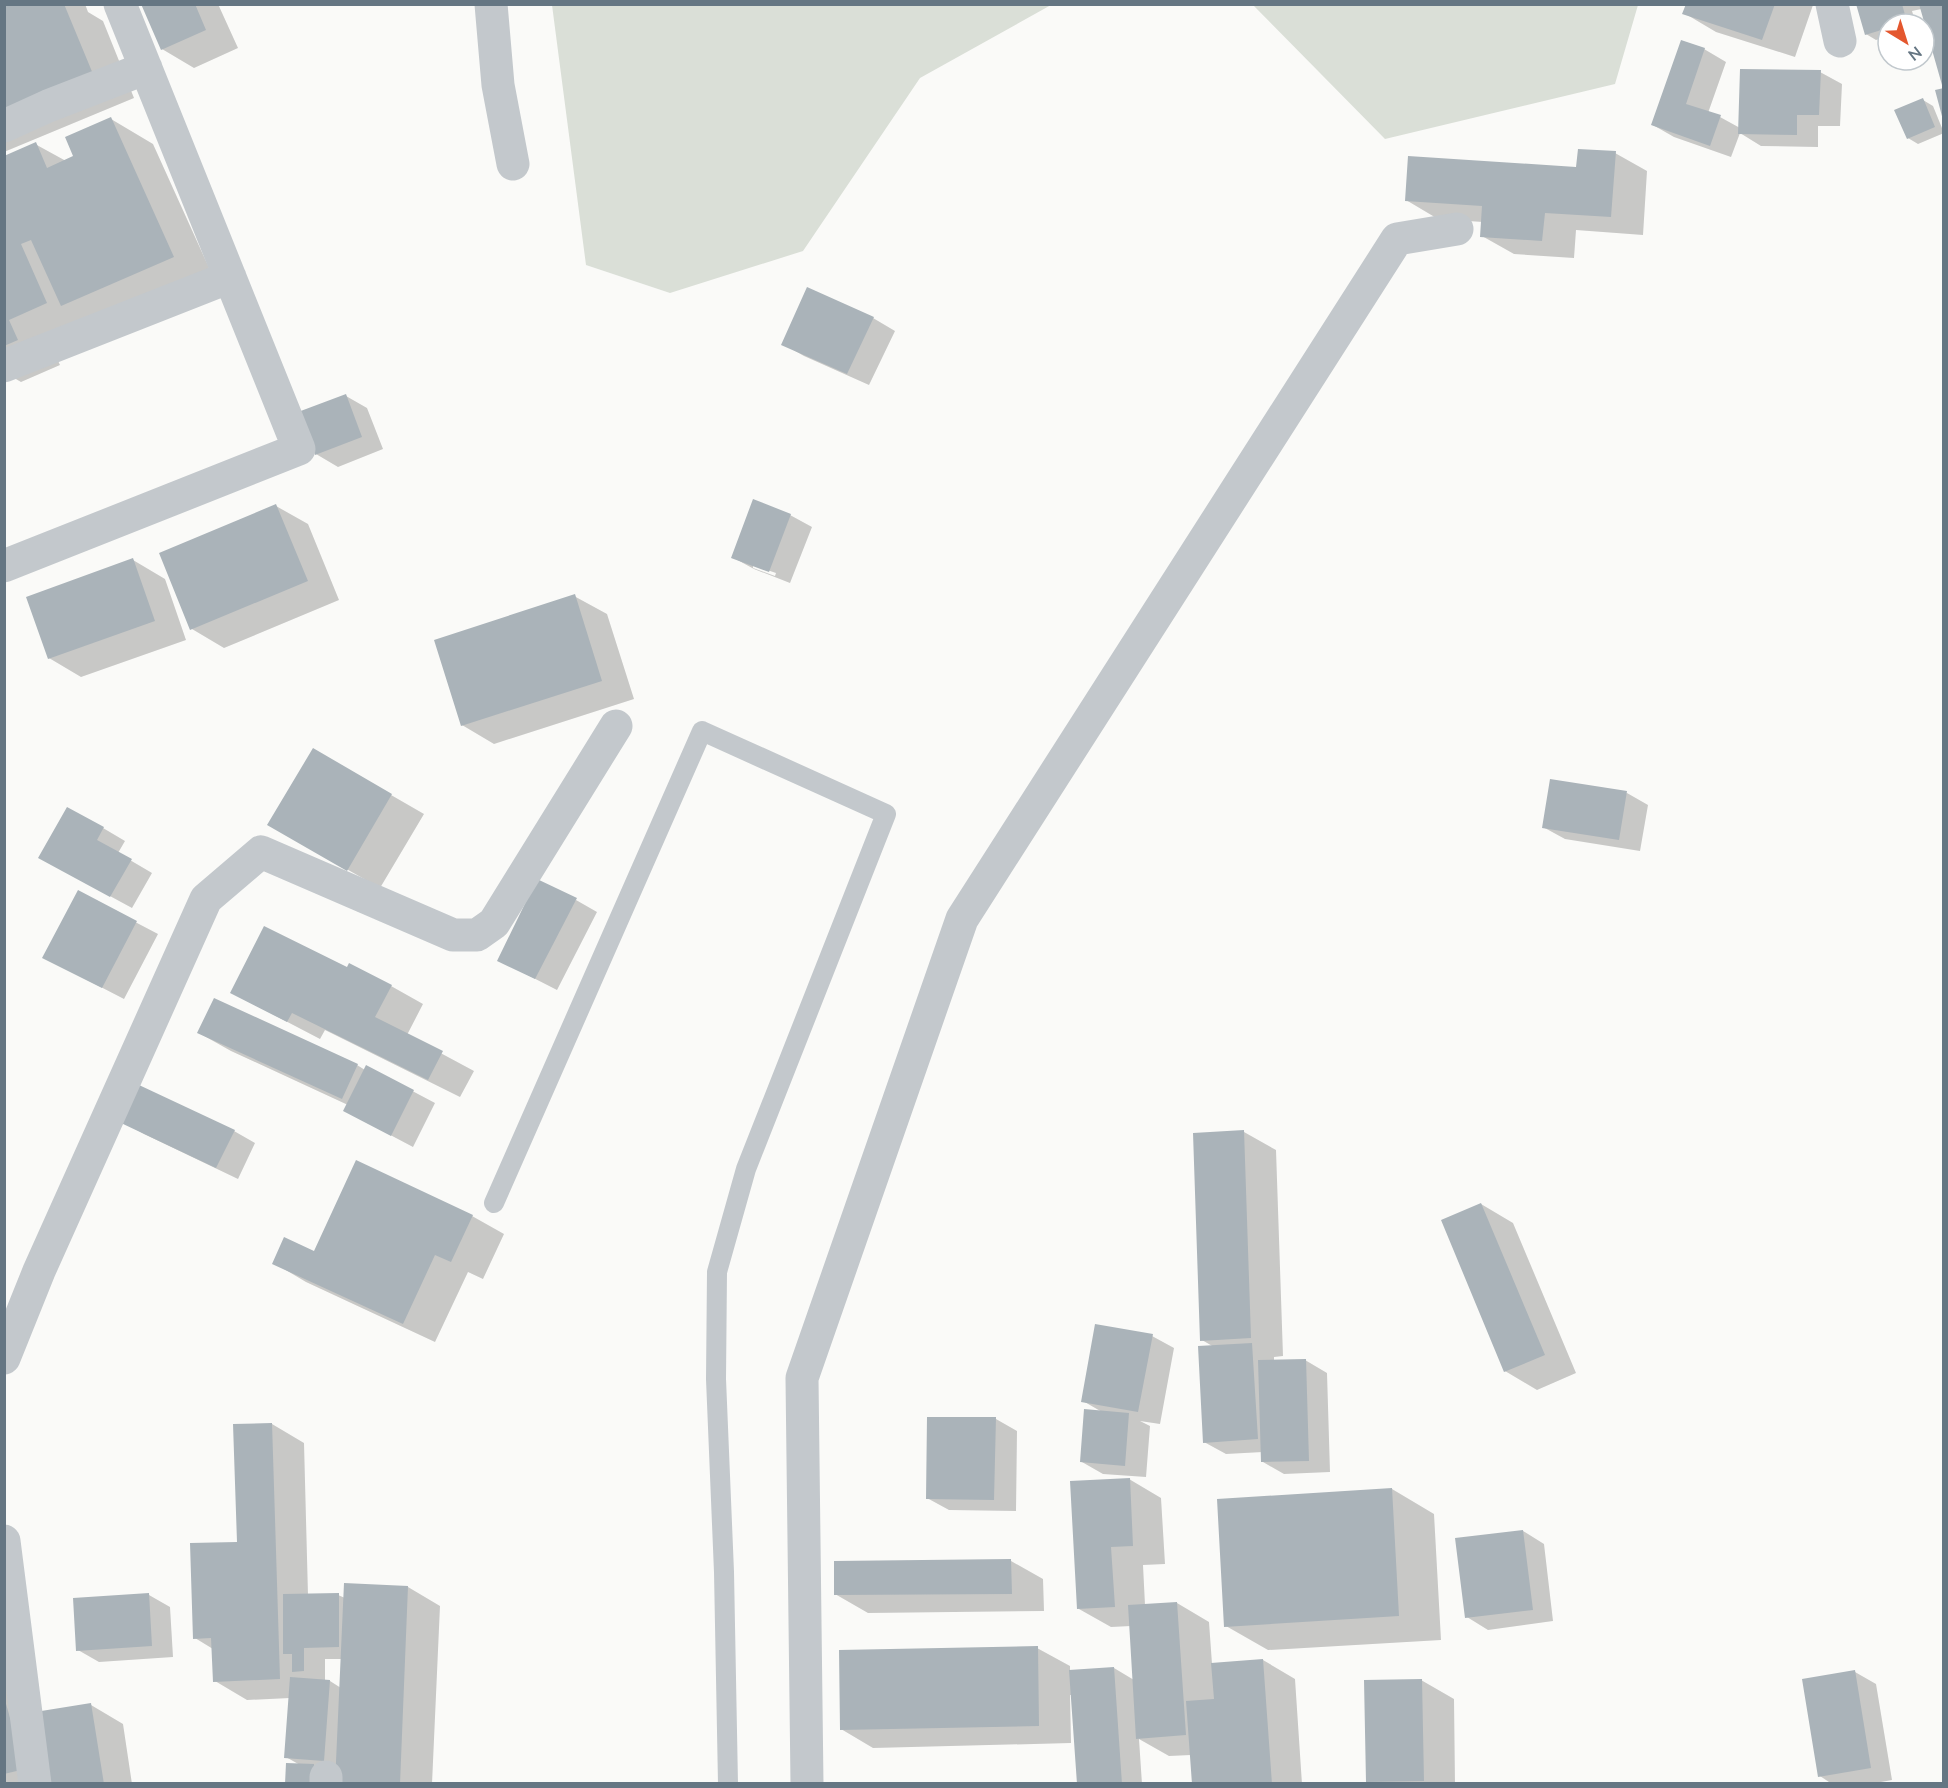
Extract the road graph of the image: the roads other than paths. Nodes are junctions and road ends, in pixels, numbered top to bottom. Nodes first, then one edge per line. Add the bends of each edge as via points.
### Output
1 (120, 4) edge
2 (491, 4) edge
3 (1832, 4) edge
4 (1840, 41) dead end
5 (146, 68) junction
6 (4, 126) edge
7 (513, 164) dead end
8 (1457, 230) dead end
9 (230, 277) junction
10 (4, 366) edge
11 (4, 566) edge
12 (615, 726) dead end
13 (494, 1203) dead end
14 (4, 1358) edge
15 (4, 1541) edge
16 (35, 1784) edge
17 (728, 1784) edge
18 (807, 1784) edge

1 - 5 street
2 - 7 street via 498,85
3 - 4 street
5 - 6 street
5 - 9 street
8 - 18 street via 1397,239 962,919 802,1378
9 - 10 street
9 - 11 street via 299,449
12 - 14 street via 494,923 477,935 453,935 261,852 206,899 39,1271
13 - 17 lane via 702,731 886,814 746,1169 717,1272 716,1379
15 - 16 street

